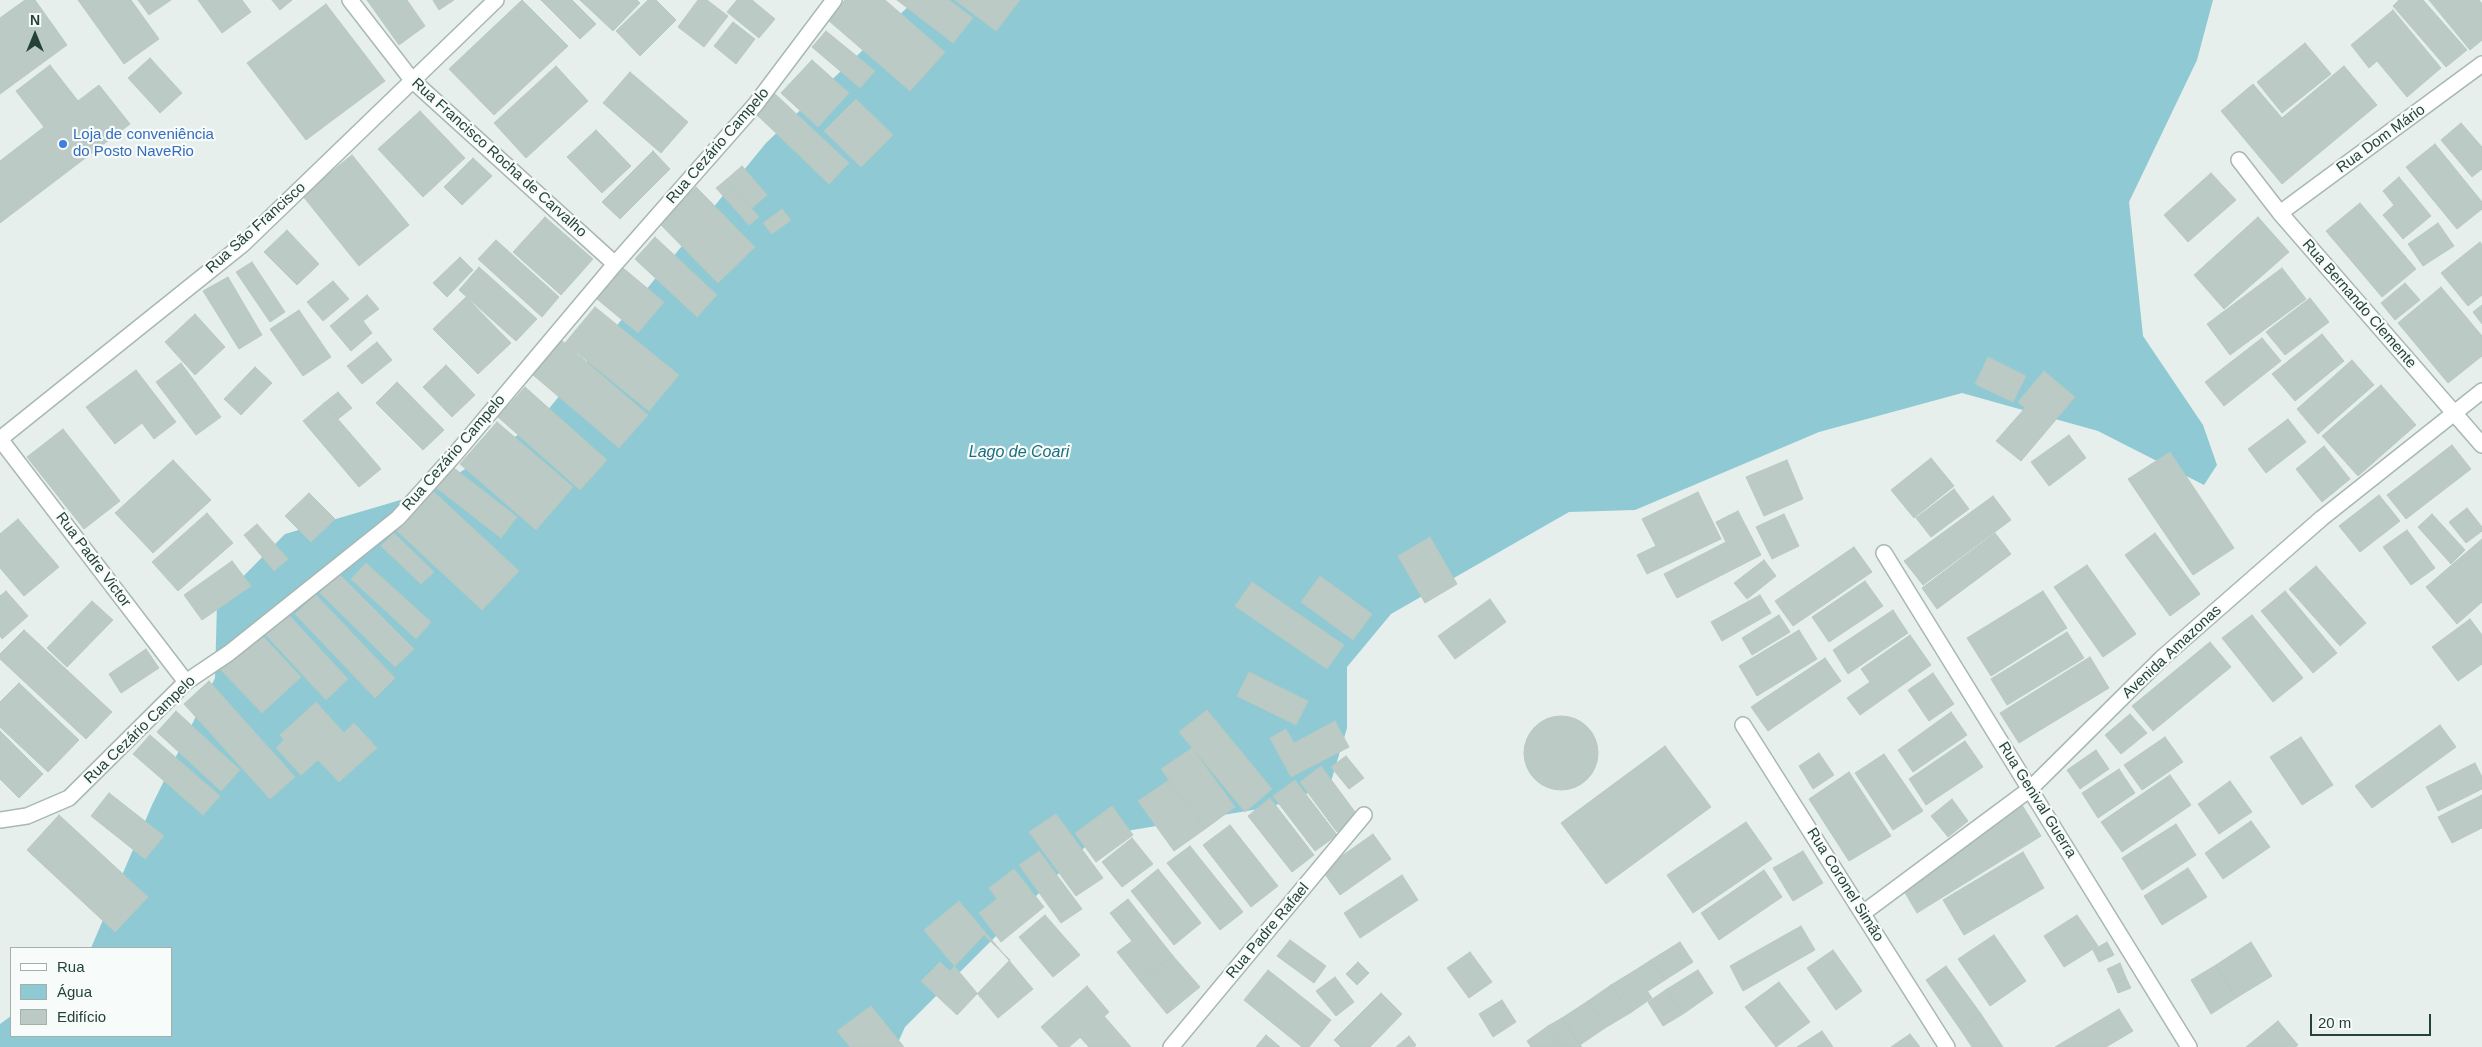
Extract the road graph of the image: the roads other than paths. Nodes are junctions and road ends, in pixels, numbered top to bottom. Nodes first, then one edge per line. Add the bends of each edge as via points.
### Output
1 (350, 0) edge
2 (496, 0) edge
3 (834, 0) edge
4 (2482, 64) edge
5 (412, 80) junction
6 (2239, 160) dead end
7 (2280, 213) junction
8 (615, 264) junction
9 (2482, 391) edge
10 (2452, 413) junction
11 (0, 439) edge
12 (2482, 446) edge
13 (1884, 553) dead end
14 (186, 682) junction
15 (1743, 725) dead end
16 (2030, 789) junction
17 (1364, 815) dead end
18 (0, 820) edge
19 (1863, 913) junction
20 (1171, 1047) edge
21 (1947, 1047) edge
22 (2189, 1047) edge

1 - 5 street, Rua Francisco Rocha de Carvalho
2 - 5 street, Rua São Francisco
3 - 8 street, Rua Cezário Campelo via 755,105
4 - 7 street, Rua Dom Mário
5 - 8 street, Rua Francisco Rocha de Carvalho
5 - 11 street, Rua São Francisco via 242,245
6 - 7 street, Rua Bernando Clemente
7 - 10 street, Rua Bernando Clemente
8 - 14 street, Rua Cezário Campelo via 398,518 229,652
9 - 10 street, Avenida Amazonas
10 - 12 street, Rua Bernando Clemente
10 - 16 street, Avenida Amazonas via 2322,518 2162,658
11 - 14 street, Rua Padre Victor
13 - 16 street, Rua Genival Guerra
14 - 18 street, Rua Cezário Campelo via 69,798 27,816
15 - 19 street, Rua Coronel Simão
16 - 19 street, Avenida Amazonas
16 - 22 street, Rua Genival Guerra
17 - 20 street, Rua Padre Rafael
19 - 21 street, Rua Coronel Simão

